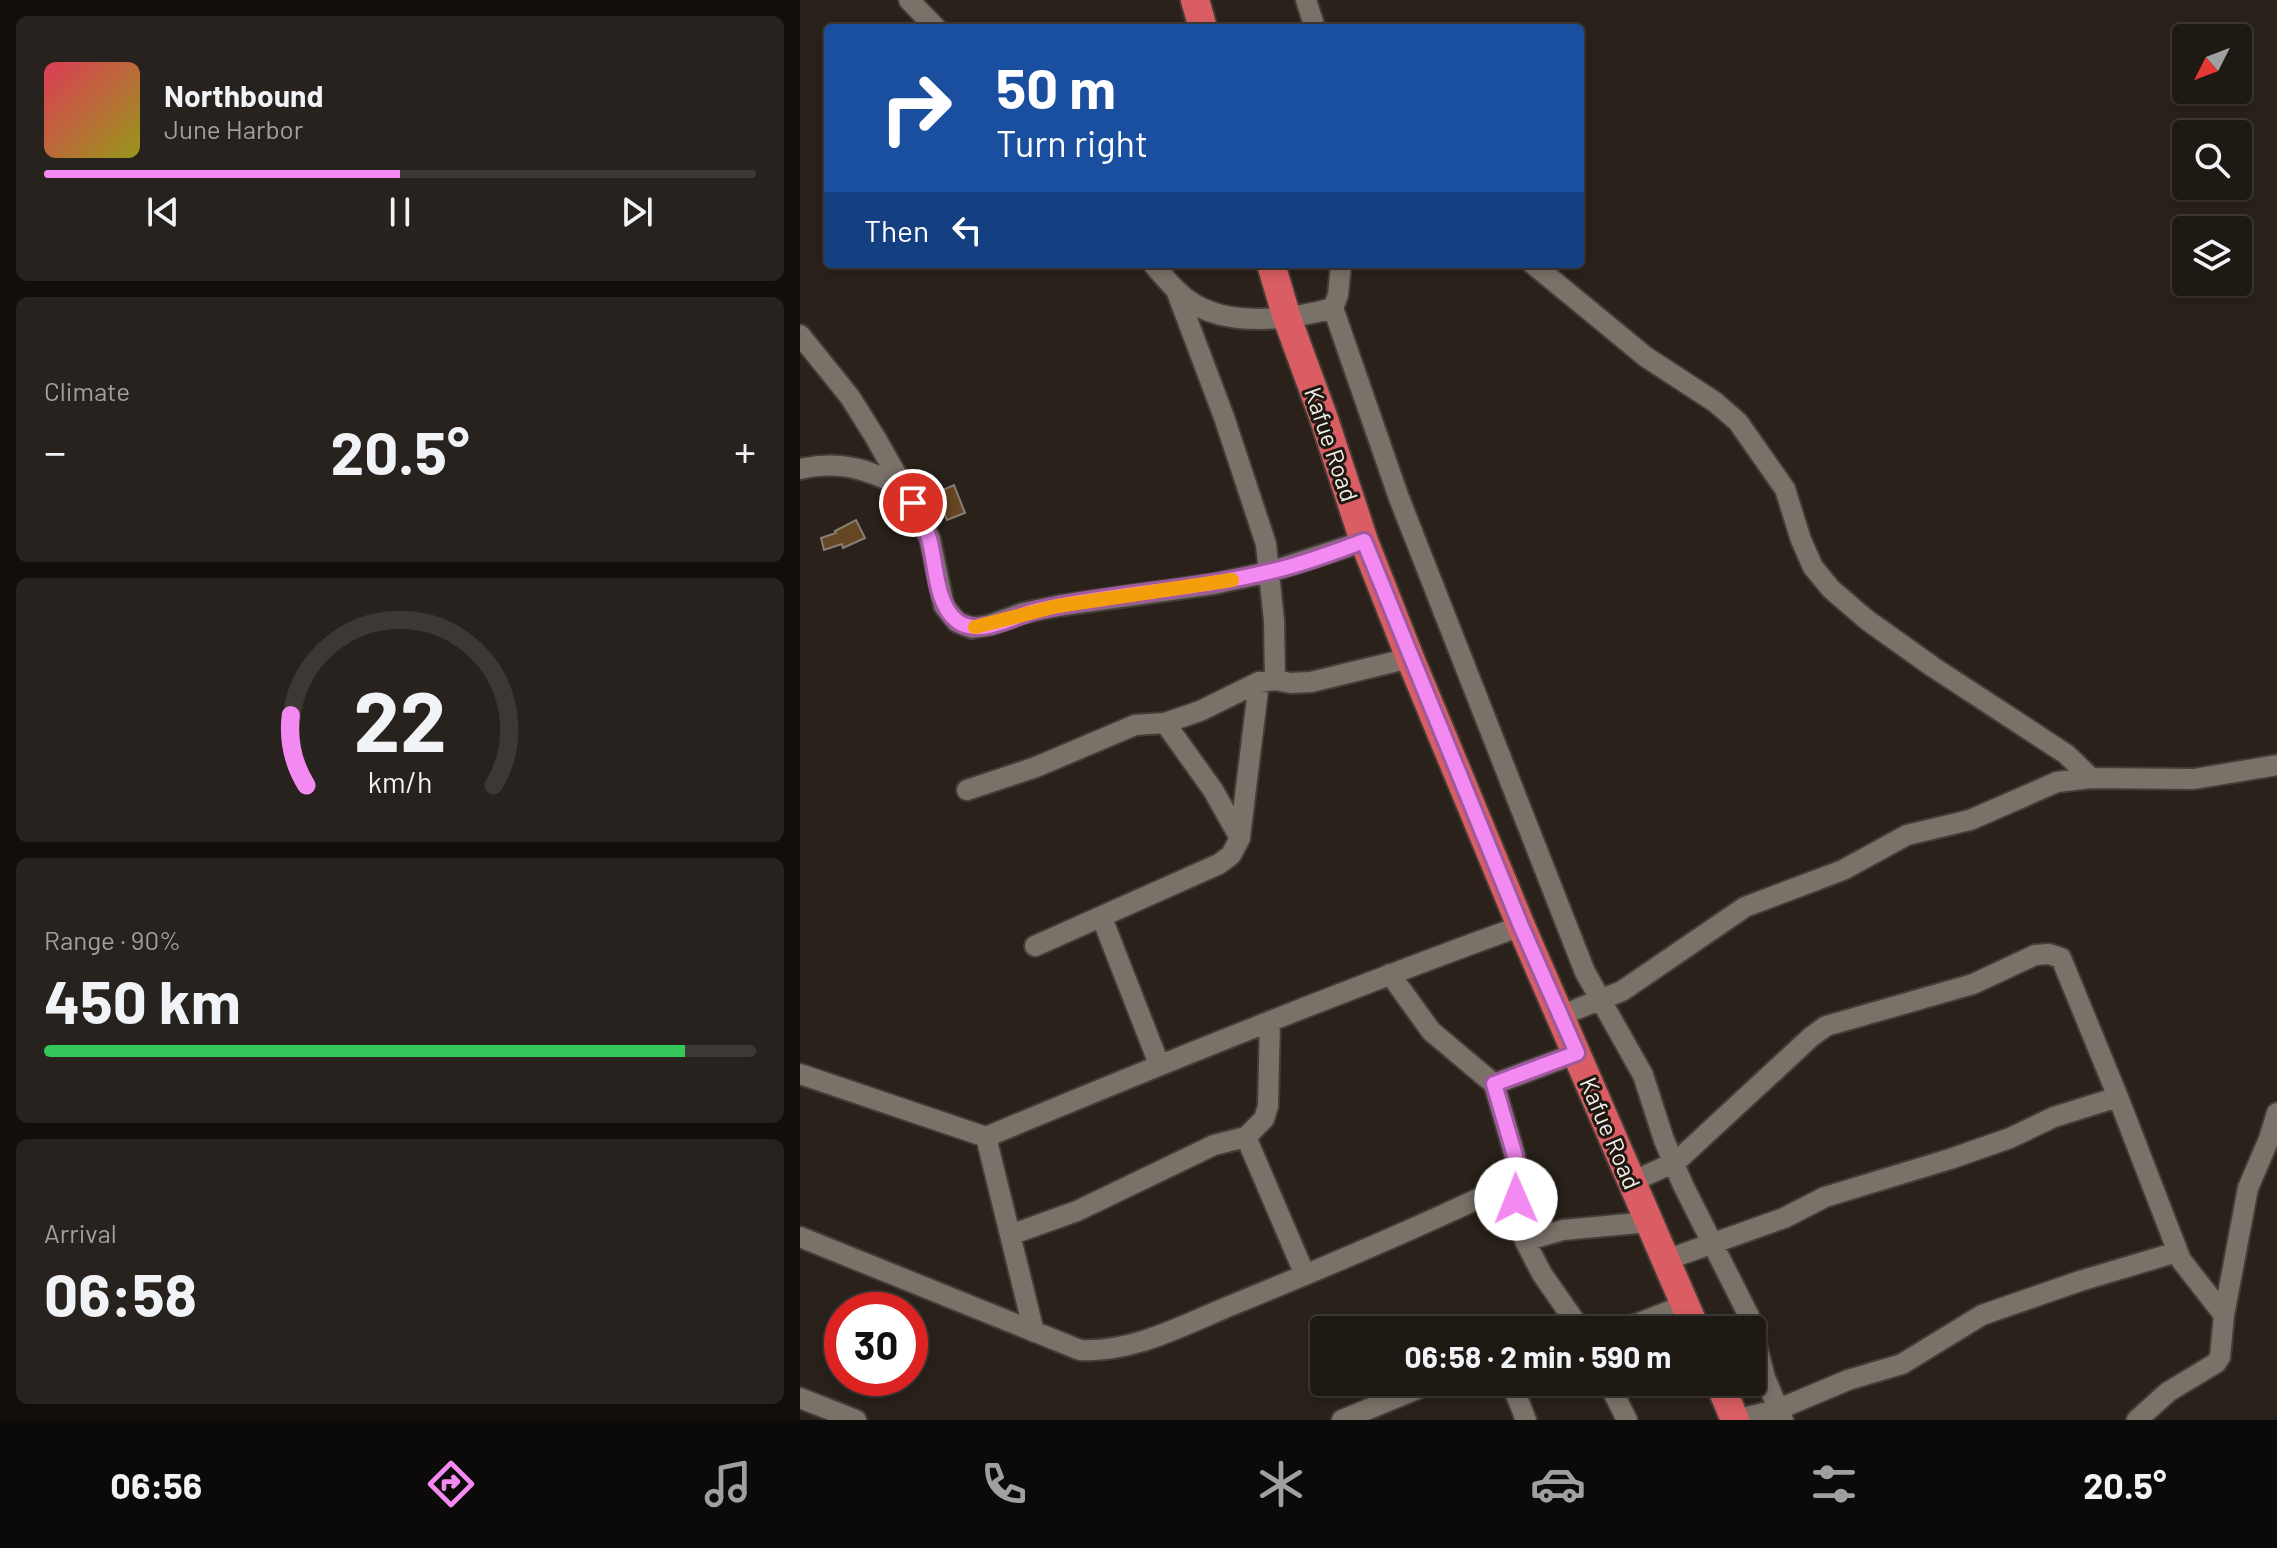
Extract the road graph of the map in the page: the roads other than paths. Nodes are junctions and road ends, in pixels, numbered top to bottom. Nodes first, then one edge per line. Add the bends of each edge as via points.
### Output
1 (909, 0) edge
2 (1195, 0) edge
3 (1306, 0) edge
4 (932, 24) edge
5 (1202, 24) edge
6 (1314, 24) edge
7 (1157, 268) edge
8 (1272, 268) edge
9 (1341, 268) edge
10 (1538, 268) edge
11 (1176, 290) junction
12 (1333, 308) junction
13 (1287, 318) junction
14 (800, 335) edge
15 (800, 469) edge
16 (904, 488) junction
17 (1364, 541) junction
18 (1269, 572) junction
19 (1410, 658) junction
20 (1267, 681) junction
21 (1165, 723) junction
22 (2277, 765) edge
23 (2091, 778) junction
24 (967, 790) dead end
25 (1240, 838) junction
26 (1102, 918) junction
27 (1521, 926) junction
28 (1035, 946) dead end
29 (1390, 974) junction
30 (1601, 1000) junction
31 (1562, 1015) junction
32 (1270, 1021) junction
33 (1577, 1053) junction
34 (1159, 1064) junction
35 (800, 1074) edge
36 (1494, 1084) junction
37 (2118, 1097) junction
38 (2277, 1113) edge
39 (986, 1137) junction
40 (1246, 1137) junction
41 (1674, 1163) junction
42 (1513, 1182) junction
43 (1632, 1182) junction
44 (1649, 1222) junction
45 (1010, 1235) junction
46 (800, 1237) edge
47 (1525, 1241) junction
48 (1712, 1243) junction
49 (2177, 1252) junction
50 (1666, 1260) junction
51 (1305, 1275) junction
52 (2224, 1315) junction
53 (1566, 1316) edge
54 (1690, 1316) edge
55 (1034, 1332) junction
56 (1400, 1396) edge
57 (1517, 1396) edge
58 (1615, 1396) edge
59 (1725, 1396) edge
60 (800, 1398) edge
61 (1781, 1414) edge
62 (856, 1420) edge
63 (1342, 1420) edge
64 (1526, 1420) edge
65 (1627, 1420) edge
66 (1736, 1420) edge
67 (2137, 1420) edge

1 - 4 street
2 - 5 highway
3 - 6 street
7 - 11 street
8 - 13 highway, Kafue Road
9 - 12 street
10 - 23 street via 1646,357 1738,422 1785,489 1813,567 1831,589 1922,659 2066,754
11 - 13 street via 1206,310 1246,318
11 - 18 street via 1235,449 1266,544
12 - 13 street
12 - 30 street via 1399,498 1585,972
13 - 17 highway, Kafue Road
14 - 16 street via 850,397
15 - 16 street via 857,467
16 - 18 street via 930,539 944,606 957,622 972,628 1057,606
17 - 18 street
17 - 19 highway, Kafue Road
18 - 20 street via 1274,621
19 - 20 street via 1311,682
19 - 27 highway, Kafue Road
20 - 21 street
20 - 25 street
21 - 24 street via 1135,725
21 - 25 street
22 - 23 street via 2194,779
23 - 30 street via 2057,782 1970,820 1907,835 1843,870 1745,907 1644,978
25 - 26 street via 1219,864
26 - 28 street
26 - 34 street
27 - 29 street
27 - 31 highway, Kafue Road
29 - 32 street
29 - 36 street via 1431,1031
30 - 31 street
30 - 41 street via 1643,1075
31 - 33 highway, Kafue Road
32 - 34 street
32 - 40 street via 1268,1106 1264,1119
33 - 36 street
33 - 43 highway, Kafue Road
34 - 39 street
35 - 39 street
36 - 42 street via 1515,1156
37 - 41 street via 2066,966 2061,958 2035,955 1973,984 1826,1026
37 - 48 street via 1950,1159 1825,1197
37 - 49 street
38 - 52 street via 2248,1188
39 - 45 street
40 - 45 street via 1214,1145 1077,1211
40 - 51 street
41 - 43 street
41 - 48 street
42 - 47 street
42 - 51 street
43 - 44 highway, Kafue Road
44 - 47 street via 1563,1230
44 - 50 highway, Kafue Road
45 - 55 street
46 - 55 street
47 - 53 street
48 - 50 street
48 - 61 street via 1749,1316 1765,1378
49 - 52 street
49 - 61 street via 1982,1315 1902,1364 1848,1380
50 - 54 highway, Kafue Road
51 - 55 street via 1128,1347 1080,1350
52 - 67 street via 2216,1363 2159,1399
56 - 63 street
57 - 64 street
58 - 65 street
59 - 66 highway
60 - 62 street
61 - 66 street

